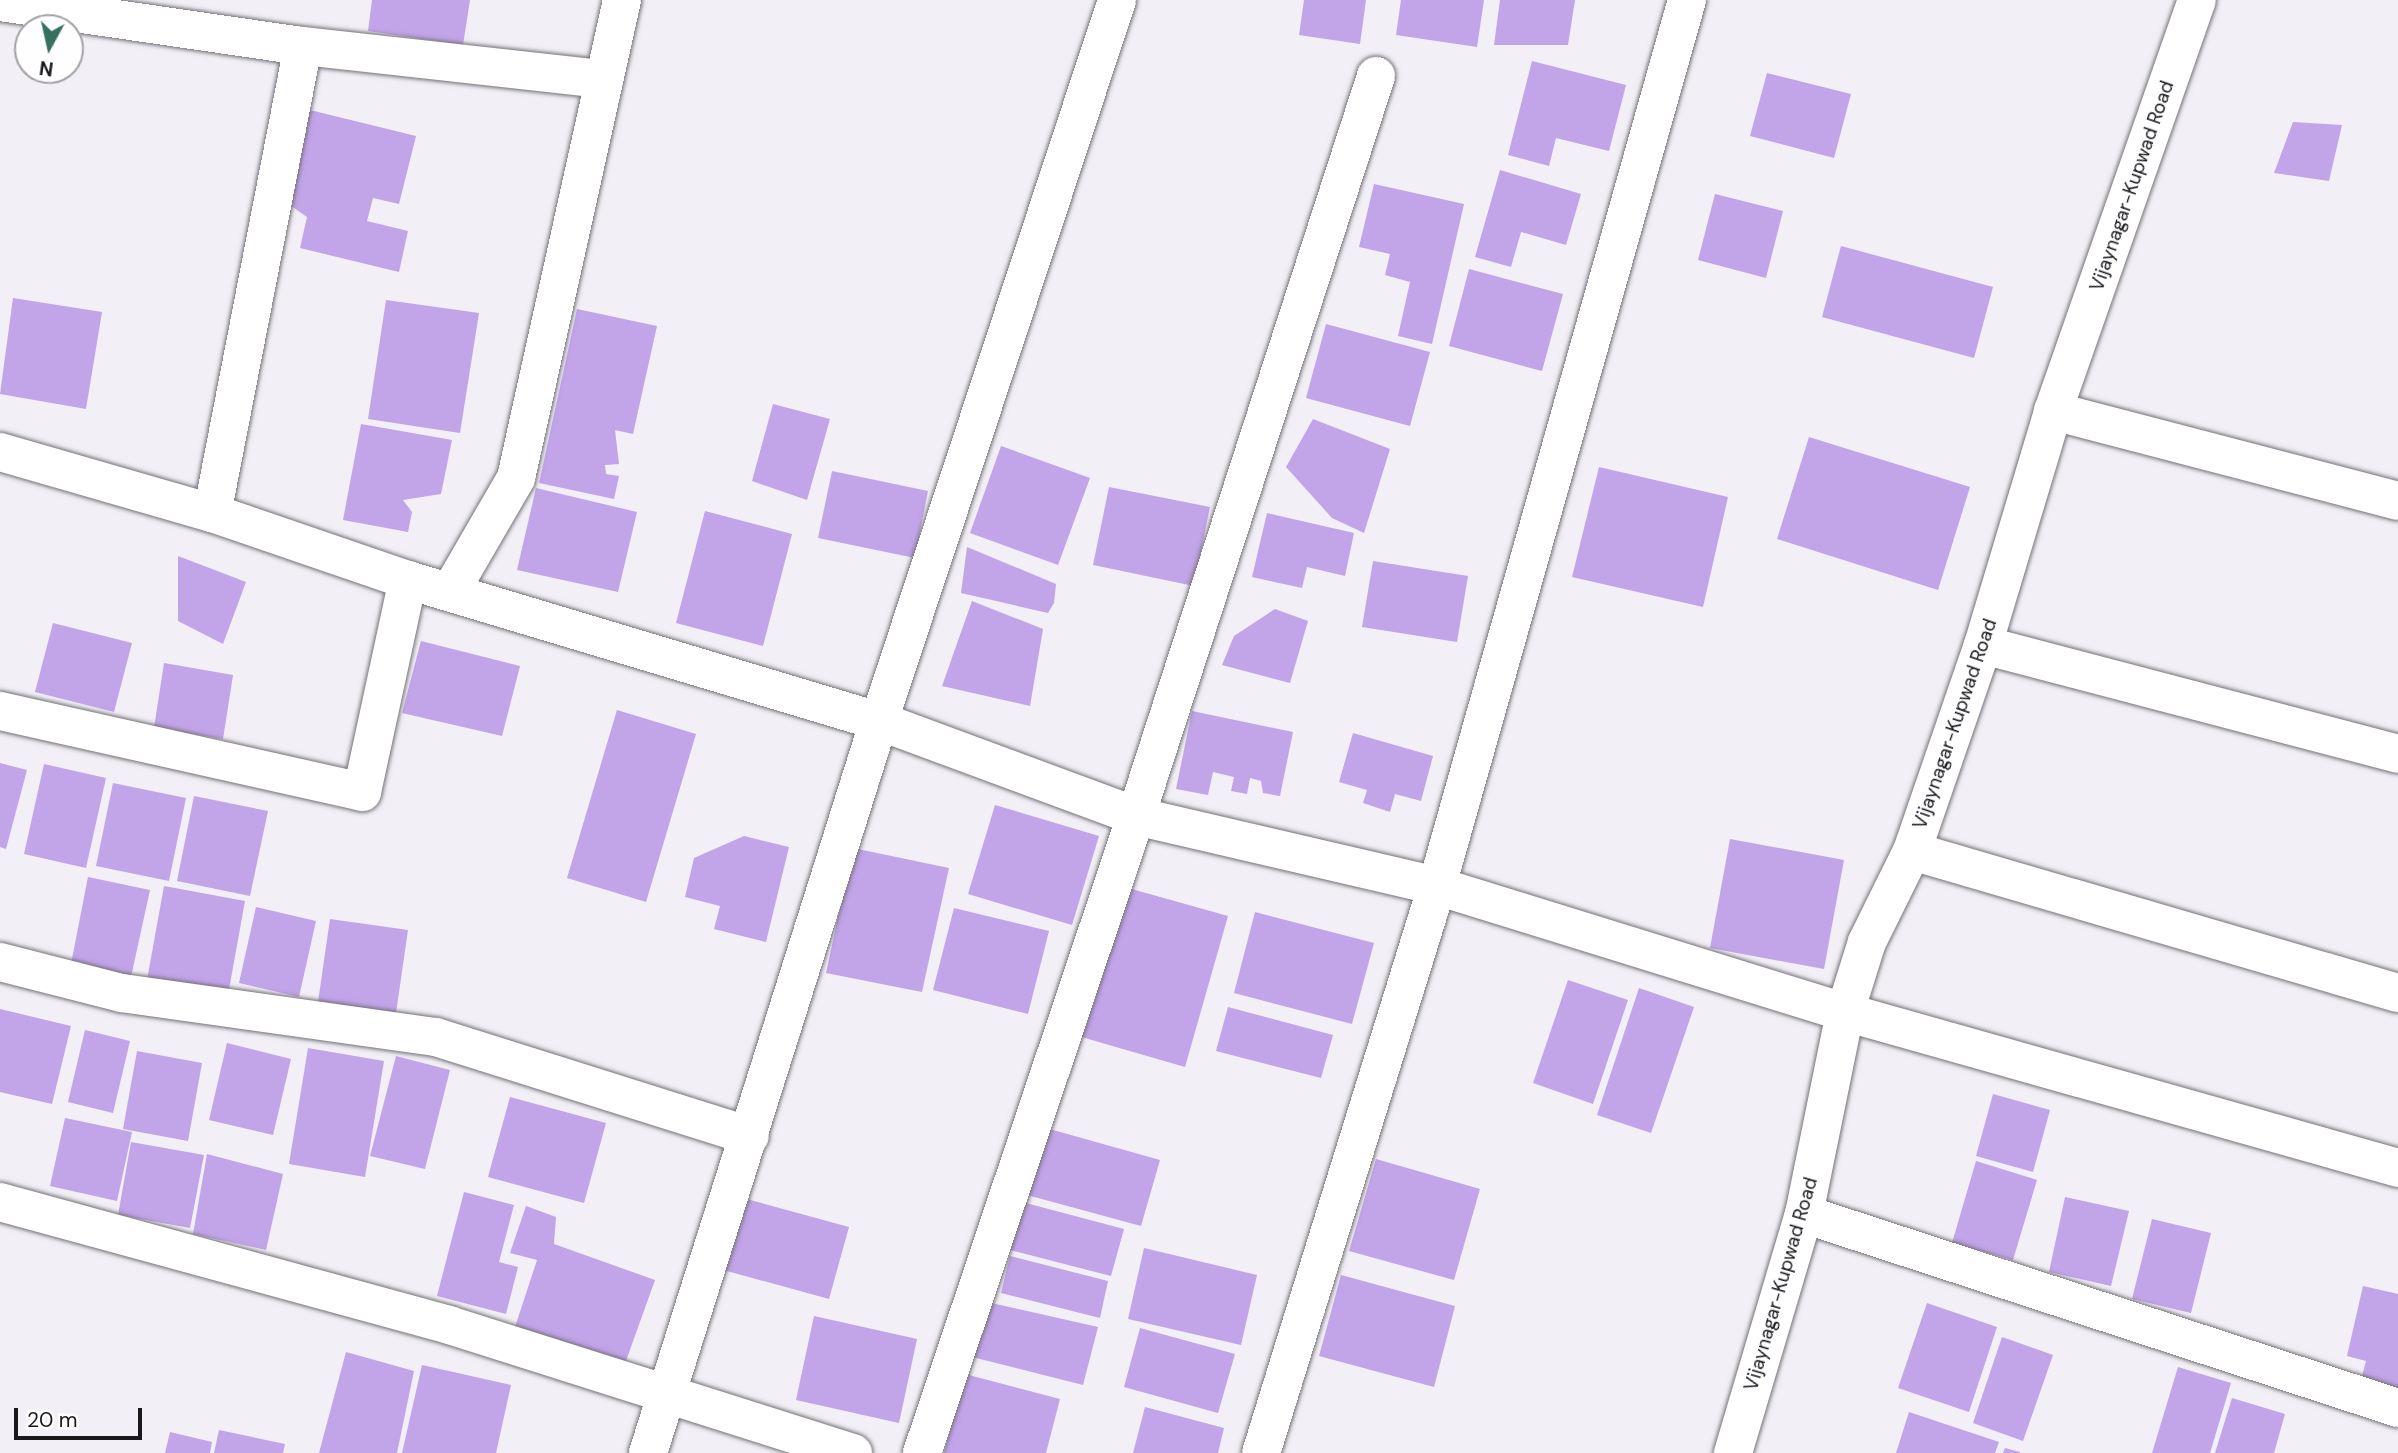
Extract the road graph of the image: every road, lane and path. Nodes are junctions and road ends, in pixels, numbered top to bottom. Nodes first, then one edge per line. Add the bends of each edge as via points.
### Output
1 (622, 0) edge
2 (1117, 0) edge
3 (1687, 0) edge
4 (2197, 0) edge
5 (0, 2) edge
6 (303, 46) junction
7 (1376, 76) dead end
8 (604, 79) junction
9 (2053, 411) junction
10 (0, 453) edge
11 (2398, 501) edge
12 (212, 513) junction
13 (408, 580) junction
14 (450, 592) junction
15 (1983, 645) junction
16 (0, 711) edge
17 (879, 721) junction
18 (2398, 754) edge
19 (1136, 816) junction
20 (1912, 851) junction
21 (1437, 886) junction
22 (0, 962) edge
23 (2398, 993) edge
24 (1845, 1012) junction
25 (750, 1136) junction
26 (2398, 1168) edge
27 (0, 1202) edge
28 (1804, 1214) junction
29 (666, 1394) junction
30 (2398, 1408) edge
31 (648, 1453) edge
32 (853, 1453) edge
33 (922, 1453) edge
34 (1261, 1453) edge
35 (1733, 1453) edge

1 - 8 street
2 - 17 street
3 - 21 street
4 - 9 street, Vijaynagar-Kupwad Road
5 - 6 street
6 - 8 street
6 - 12 street
7 - 19 street
8 - 14 street via 516,478
9 - 11 street
9 - 15 street, Vijaynagar-Kupwad Road
10 - 12 street
12 - 13 street
13 - 14 street
13 - 16 street via 362,792
14 - 17 street
15 - 18 street
15 - 20 street, Vijaynagar-Kupwad Road
17 - 19 street
17 - 25 street
19 - 21 street
19 - 33 street
20 - 23 street
20 - 24 street, Vijaynagar-Kupwad Road via 1867,942
21 - 24 street
21 - 34 street
22 - 25 street via 121,993 436,1037
24 - 26 street
24 - 28 street, Vijaynagar-Kupwad Road
25 - 29 street
27 - 29 street via 449,1325
28 - 30 street
28 - 35 street, Vijaynagar-Kupwad Road
29 - 31 street
29 - 32 street

